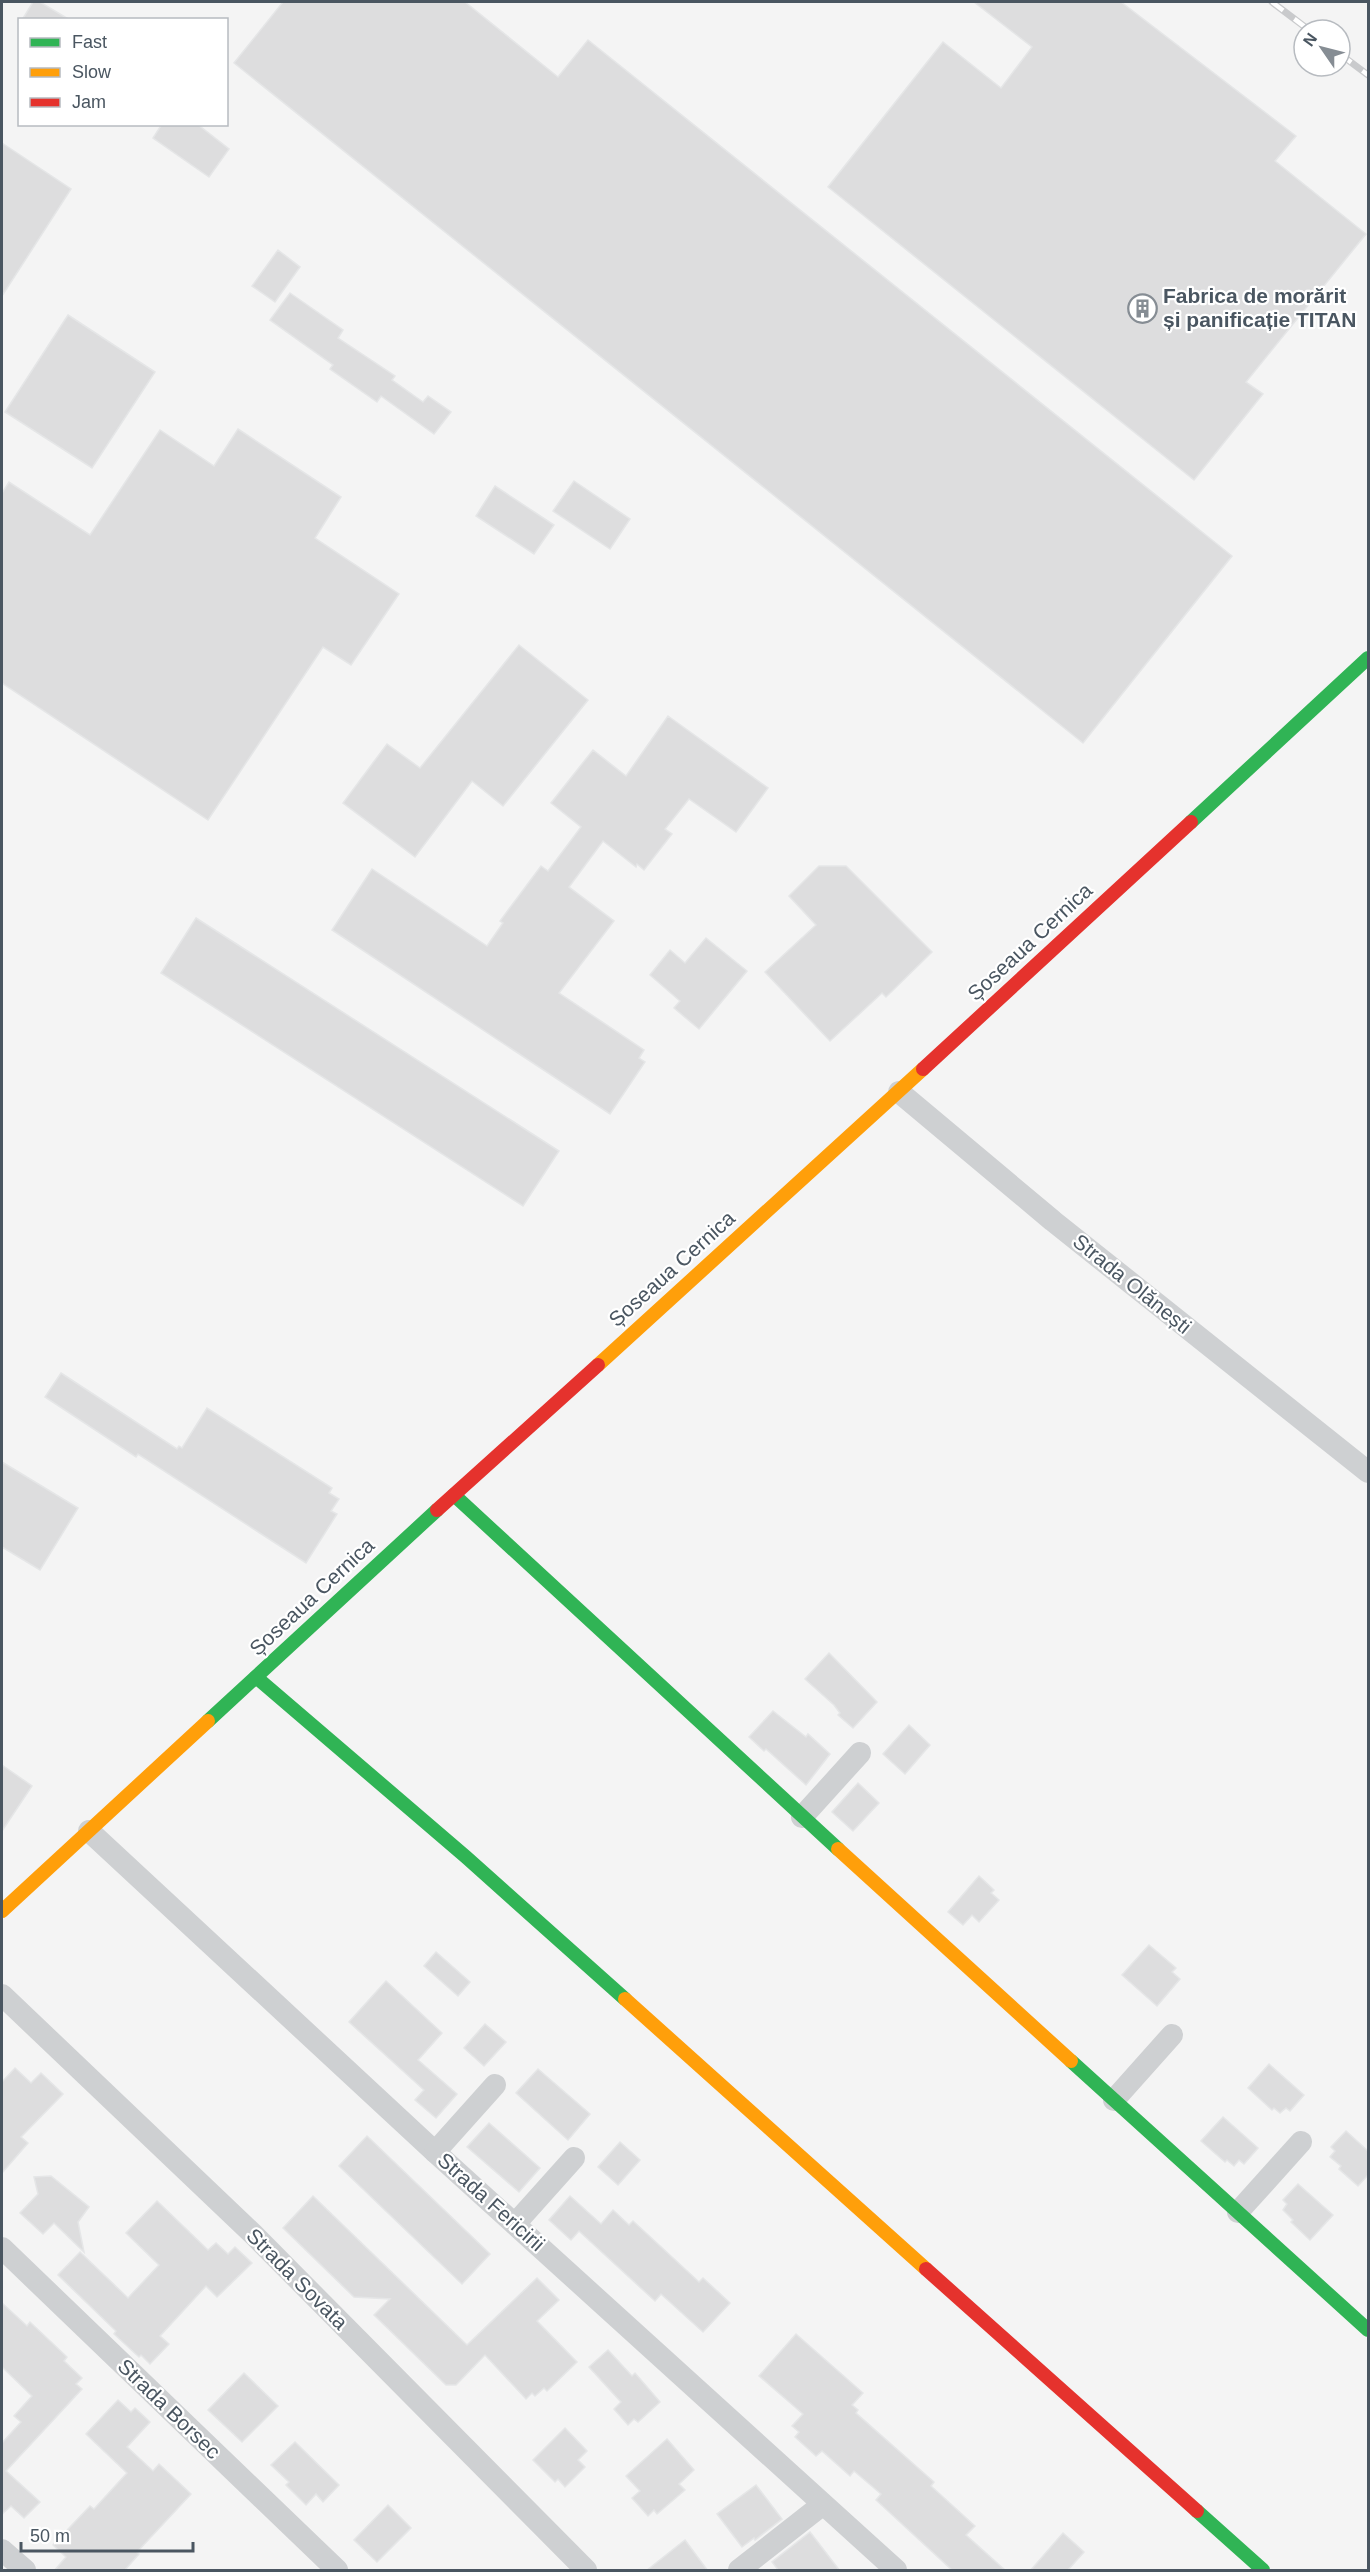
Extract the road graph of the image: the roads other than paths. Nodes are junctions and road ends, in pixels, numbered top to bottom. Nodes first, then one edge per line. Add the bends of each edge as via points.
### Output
1 (1368, 658) edge
2 (899, 1092) junction
3 (1368, 1472) edge
4 (454, 1494) junction
5 (256, 1677) junction
6 (860, 1753) dead end
7 (802, 1817) junction
8 (89, 1831) junction
9 (2, 1911) edge
10 (2, 1995) edge
11 (1172, 2035) dead end
12 (495, 2085) dead end
13 (1114, 2100) junction
14 (1301, 2142) dead end
15 (435, 2151) junction
16 (574, 2158) dead end
17 (1238, 2212) junction
18 (515, 2224) junction
19 (2, 2248) edge
20 (1368, 2330) edge
21 (822, 2505) junction
22 (2, 2550) edge
23 (25, 2571) edge
24 (337, 2571) edge
25 (586, 2571) edge
26 (739, 2571) edge
27 (896, 2571) edge
28 (1263, 2571) edge

1 - 2 street, Șoseaua Cernica
2 - 3 street, Strada Olănești via 1053,1221
2 - 4 street, Șoseaua Cernica
4 - 5 street, Șoseaua Cernica
4 - 7 street
5 - 8 street, Șoseaua Cernica
5 - 28 street via 466,1857
6 - 7 street
7 - 13 street
8 - 9 street, Șoseaua Cernica
8 - 15 street, Strada Fericirii
10 - 25 street, Strada Sovata via 253,2234
11 - 13 street
12 - 15 street
13 - 17 street
14 - 17 street
15 - 18 street, Strada Fericirii
16 - 18 street
17 - 20 street
18 - 21 street, Strada Fericirii
19 - 24 street, Strada Borsec
21 - 26 street
21 - 27 street, Strada Fericirii
22 - 23 street

